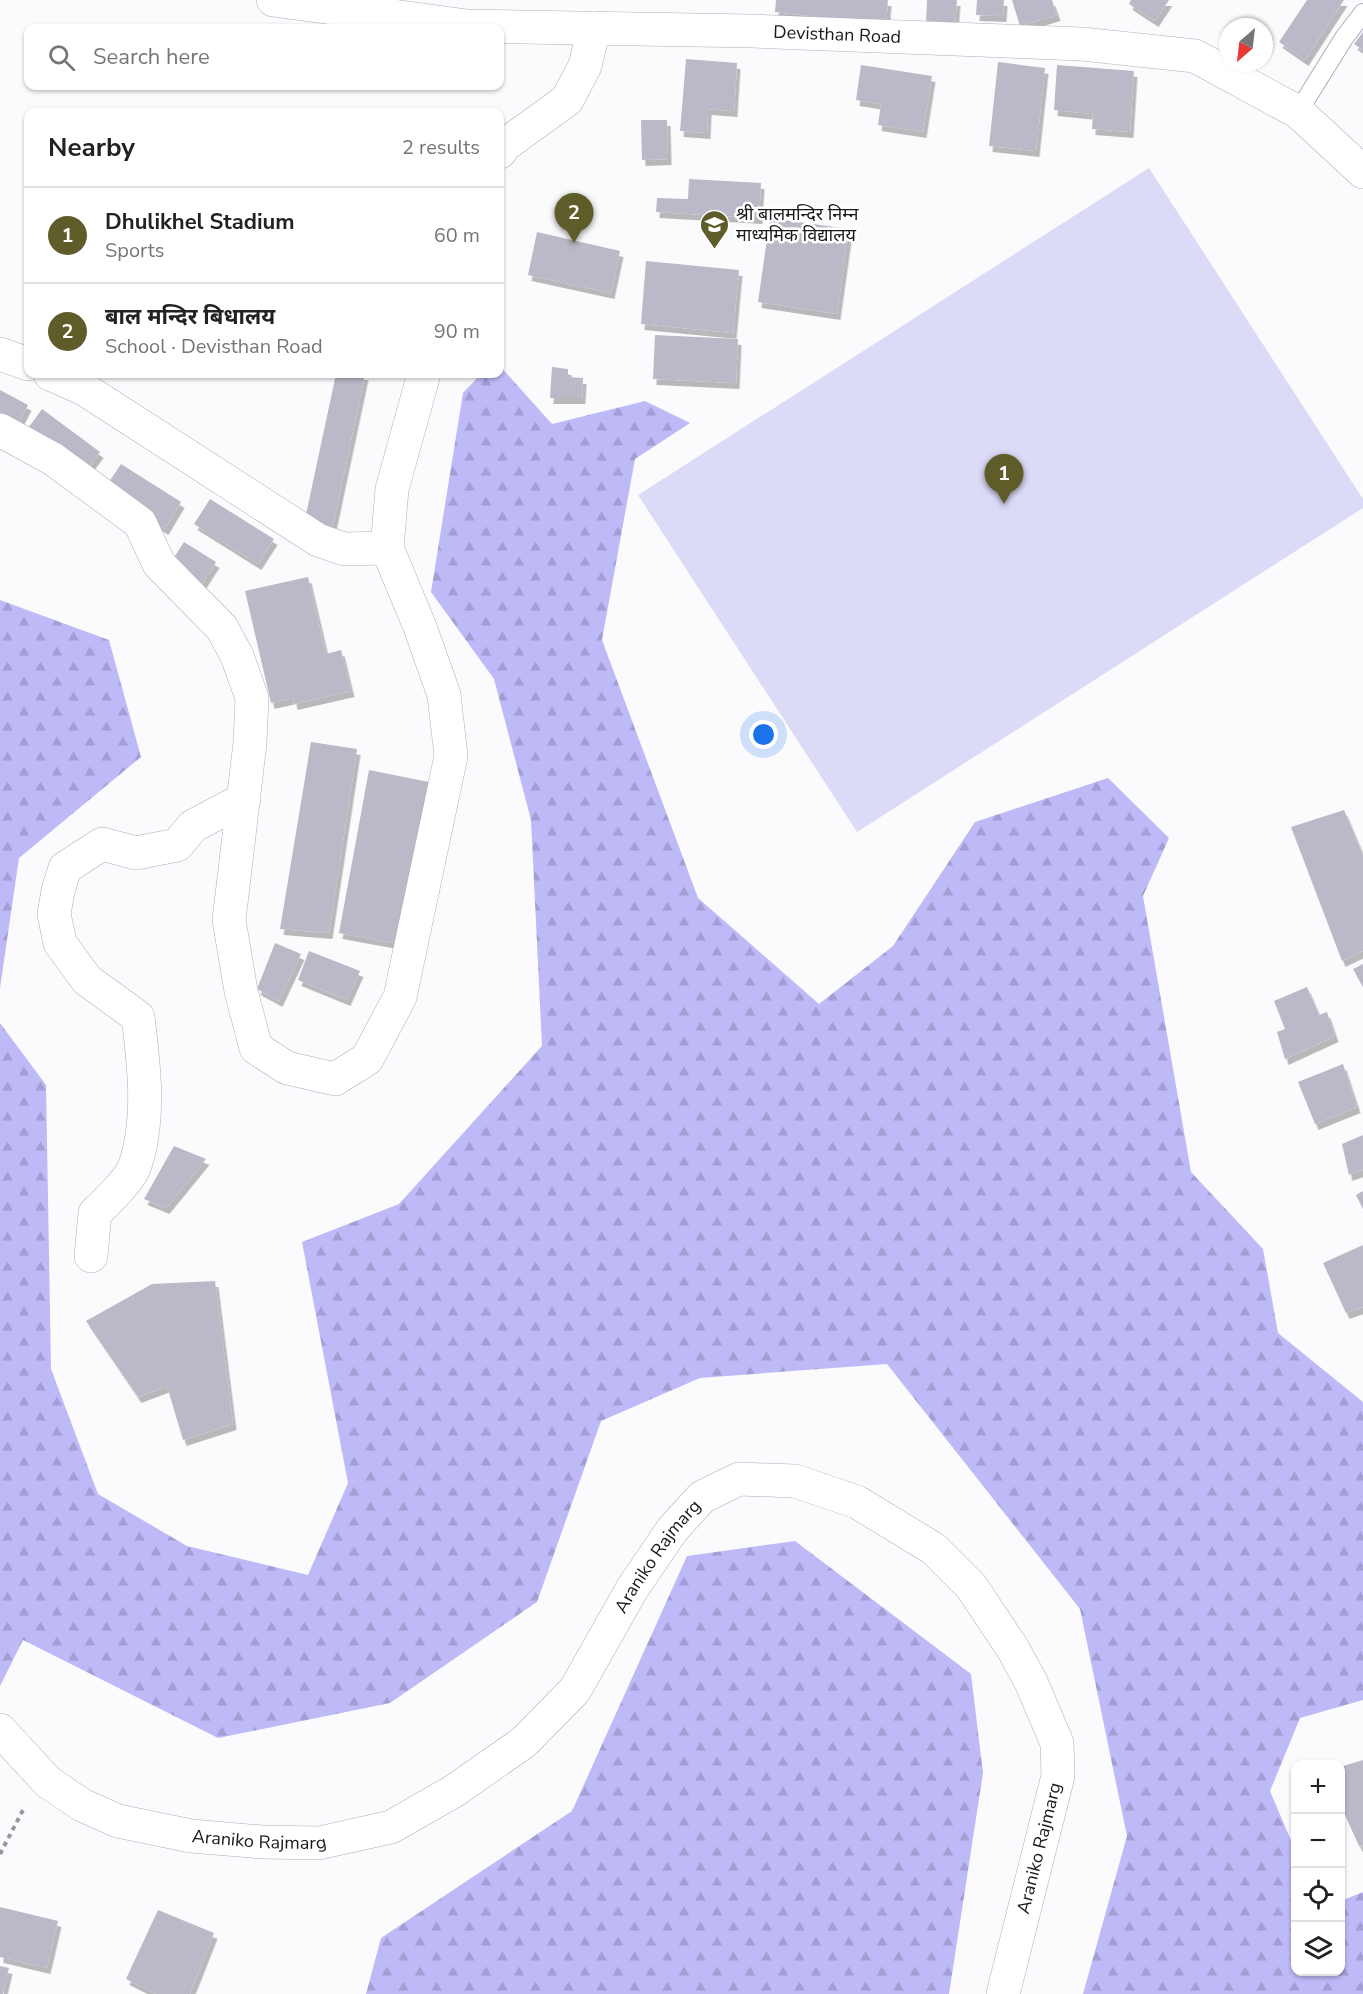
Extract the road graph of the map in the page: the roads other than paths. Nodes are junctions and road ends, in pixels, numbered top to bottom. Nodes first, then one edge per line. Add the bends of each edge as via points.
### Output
1 (273, 0) edge
2 (1363, 13) edge
3 (452, 24) edge
4 (504, 27) edge
5 (594, 28) junction
6 (1298, 112) junction
7 (504, 146) edge
8 (1363, 172) edge
9 (0, 354) edge
10 (24, 363) edge
11 (59, 378) edge
12 (423, 378) edge
13 (0, 430) edge
14 (387, 548) junction
15 (244, 799) junction
16 (92, 1256) dead end
17 (0, 1730) edge
18 (1004, 1994) edge

1 - 3 main road, Devisthan Road
2 - 6 lane
4 - 5 main road, Devisthan Road
5 - 6 main road, Devisthan Road via 1082,44 1195,56
5 - 7 main road via 585,66 567,100
6 - 8 main road, Devisthan Road
9 - 10 main road
11 - 14 main road via 84,389 318,540 344,549
12 - 14 main road via 392,489
13 - 15 main road via 53,459 140,523 159,564 222,628 252,698
14 - 15 main road via 444,695 451,756 400,997 367,1059 335,1079 287,1068 256,1048 229,920
15 - 16 main road via 193,826 177,845 136,853 102,844 65,868 54,914 60,944 87,980 138,1017 144,1062 142,1132 133,1170 95,1213
17 - 18 main road, Araniko Rajmarg via 48,1782 82,1805 118,1821 191,1836 262,1842 320,1843 391,1827 454,1791 524,1742 575,1690 632,1589 672,1530 702,1497 739,1479 795,1481 857,1502 934,1549 971,1586 1013,1649 1057,1743 1058,1776

